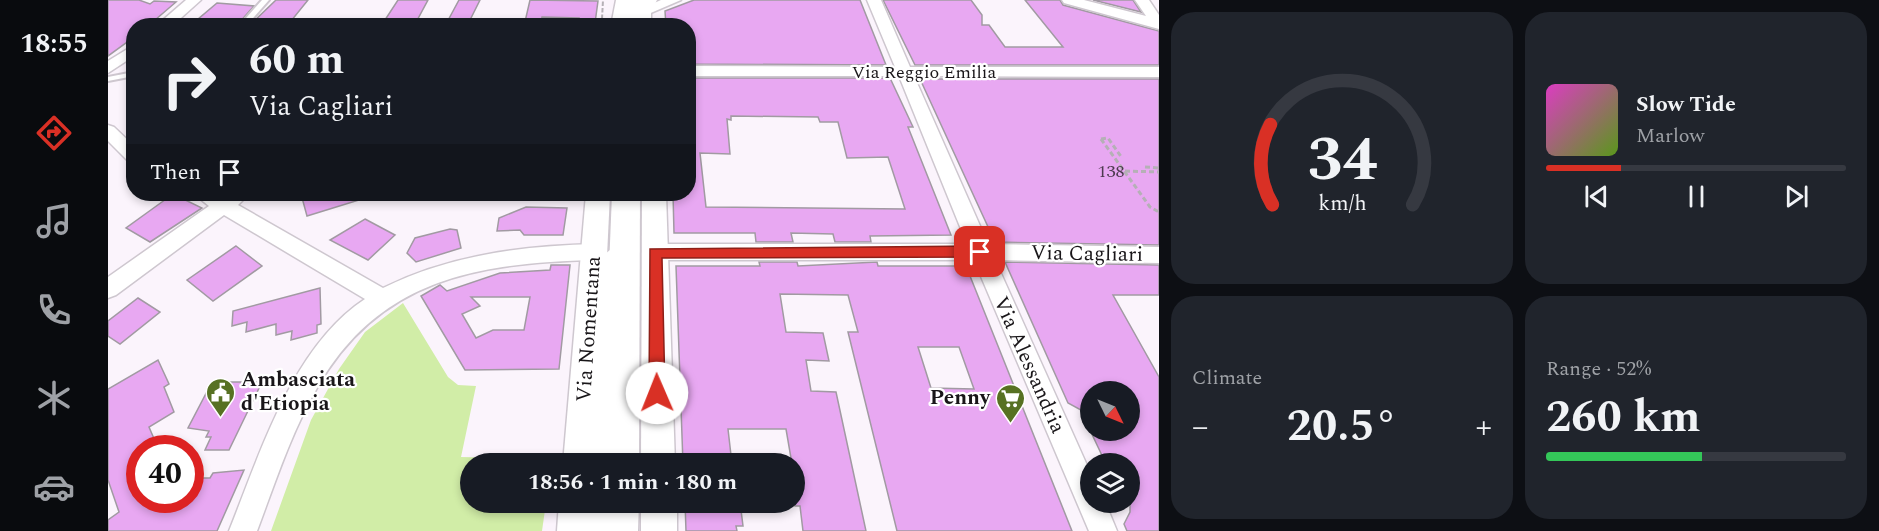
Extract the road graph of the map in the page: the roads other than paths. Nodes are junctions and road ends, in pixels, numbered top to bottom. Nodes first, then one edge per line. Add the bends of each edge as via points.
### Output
1 (194, 0) edge
2 (266, 0) edge
3 (615, 0) edge
4 (674, 0) edge
5 (874, 0) edge
6 (1069, 0) edge
7 (1142, 0) edge
8 (639, 7) edge
9 (173, 18) edge
10 (249, 18) edge
11 (620, 18) edge
12 (1159, 25) edge
13 (126, 55) edge
14 (108, 68) edge
15 (696, 71) edge
16 (1159, 72) edge
17 (903, 73) junction
18 (126, 76) edge
19 (108, 79) edge
20 (108, 131) edge
21 (126, 149) edge
22 (229, 201) edge
23 (235, 201) edge
24 (599, 201) edge
25 (626, 201) edge
26 (654, 201) edge
27 (602, 249) junction
28 (655, 252) junction
29 (980, 252) junction
30 (1159, 255) edge
31 (108, 289) edge
32 (383, 299) junction
33 (581, 453) edge
34 (600, 453) edge
35 (620, 453) edge
36 (658, 453) edge
37 (576, 513) edge
38 (598, 513) edge
39 (619, 513) edge
40 (659, 513) edge
41 (243, 531) edge
42 (575, 531) edge
43 (597, 531) edge
44 (618, 531) edge
45 (659, 531) edge
46 (1103, 531) edge

1 - 9 street
2 - 10 lane
3 - 11 main road
4 - 8 street
5 - 17 street, Via Alessandria
6 - 12 street
7 - 12 street
13 - 14 street
15 - 17 street, Via Reggio Emilia
16 - 17 street, Via Reggio Emilia
17 - 29 street, Via Alessandria
18 - 19 lane
20 - 21 street
22 - 31 street
23 - 32 street
24 - 27 street, Via Nomentana
25 - 35 main road, Via Nomentana
26 - 28 street
27 - 32 street via 494,258 447,272
27 - 33 street, Via Nomentana
27 - 34 lane, Via Nomentana
28 - 29 street, Via Cagliari
28 - 36 street
29 - 30 street, Via Cagliari
29 - 46 street, Via Alessandria
32 - 41 street via 348,326 311,377
37 - 42 street
38 - 43 lane
39 - 44 main road
40 - 45 street

